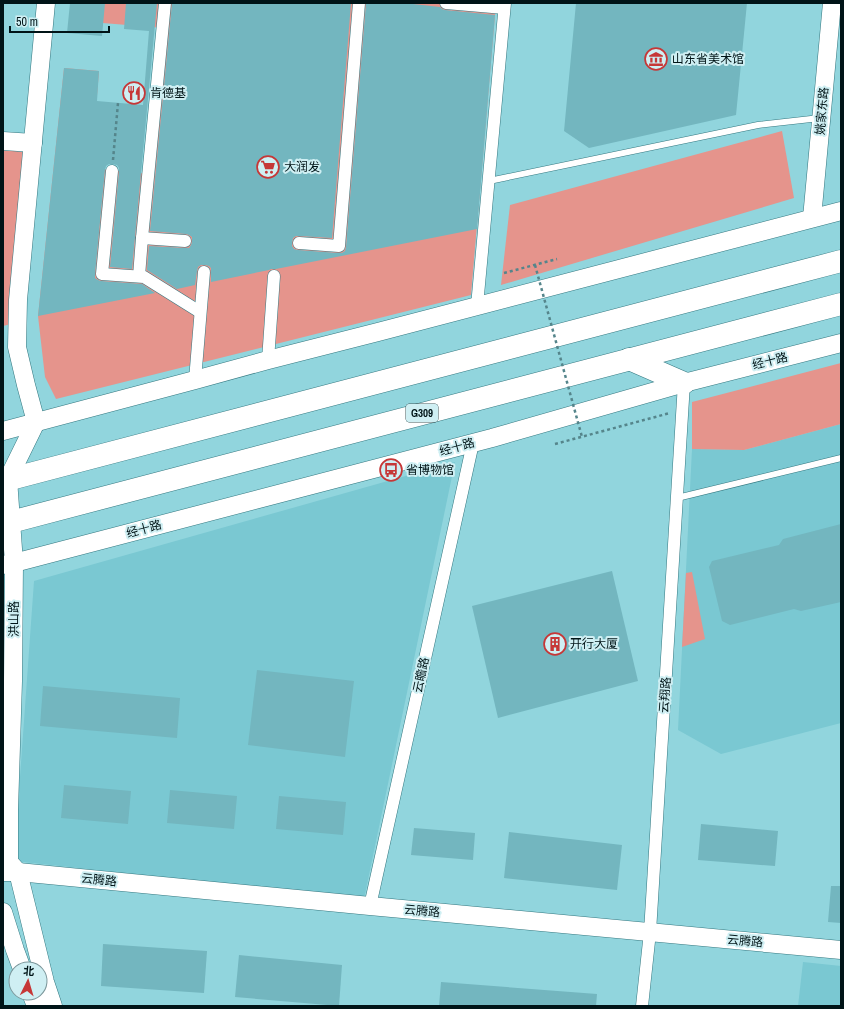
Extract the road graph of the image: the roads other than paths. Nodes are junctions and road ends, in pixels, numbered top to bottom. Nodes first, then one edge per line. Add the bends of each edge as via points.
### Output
1 (46, 3) edge
2 (165, 3) edge
3 (359, 3) edge
4 (446, 3) edge
5 (832, 3) edge
6 (504, 6) edge
7 (822, 118) junction
8 (3, 141) edge
9 (33, 143) junction
10 (112, 171) road end
11 (489, 181) junction
12 (841, 211) edge
13 (812, 218) junction
14 (142, 238) junction
15 (185, 241) dead end
16 (299, 243) dead end
17 (841, 261) edge
18 (204, 272) dead end
19 (139, 276) junction
20 (274, 276) dead end
21 (841, 304) edge
22 (478, 306) junction
23 (200, 312) junction
24 (841, 344) edge
25 (629, 359) junction
26 (268, 360) junction
27 (195, 380) junction
28 (684, 383) junction
29 (36, 422) junction
30 (7, 433) edge
31 (473, 443) junction
32 (841, 458) edge
33 (6, 480) edge
34 (677, 498) junction
35 (7, 522) edge
36 (8, 564) edge
37 (10, 872) edge
38 (370, 906) junction
39 (3, 912) edge
40 (650, 932) junction
41 (841, 950) edge
42 (19, 961) edge
43 (53, 1006) edge
44 (642, 1006) edge

1 - 9 main road
2 - 14 street
3 - 16 street via 339,246
4 - 6 street
5 - 7 main road, 姚家东路
6 - 11 street
7 - 11 lane via 758,125
7 - 13 main road, 姚家东路
8 - 9 main road
9 - 29 main road via 18,300 17,347
10 - 19 street via 102,274
11 - 22 street
12 - 13 main road
13 - 22 main road
14 - 15 street
14 - 19 street
17 - 33 highway
18 - 23 street
19 - 23 street
20 - 26 street
21 - 25 highway, G309
22 - 26 main road
23 - 27 street
24 - 28 main road, 经十路
25 - 28 highway
25 - 35 highway, G309
26 - 27 main road
27 - 29 main road
28 - 31 main road, 经十路
28 - 34 street, 云翔路
29 - 30 main road
29 - 33 main road
31 - 36 main road, 经十路
31 - 38 street, 云瞻路
32 - 34 lane
33 - 35 main road, 洪山路
34 - 40 street, 云翔路
35 - 36 main road, 洪山路
36 - 37 main road, 洪山路 via 13,682
37 - 38 main road, 云腾路
37 - 43 main road, 洪山路
38 - 40 main road, 云腾路
39 - 42 main road
40 - 41 main road, 云腾路
40 - 44 street, 云翔路

